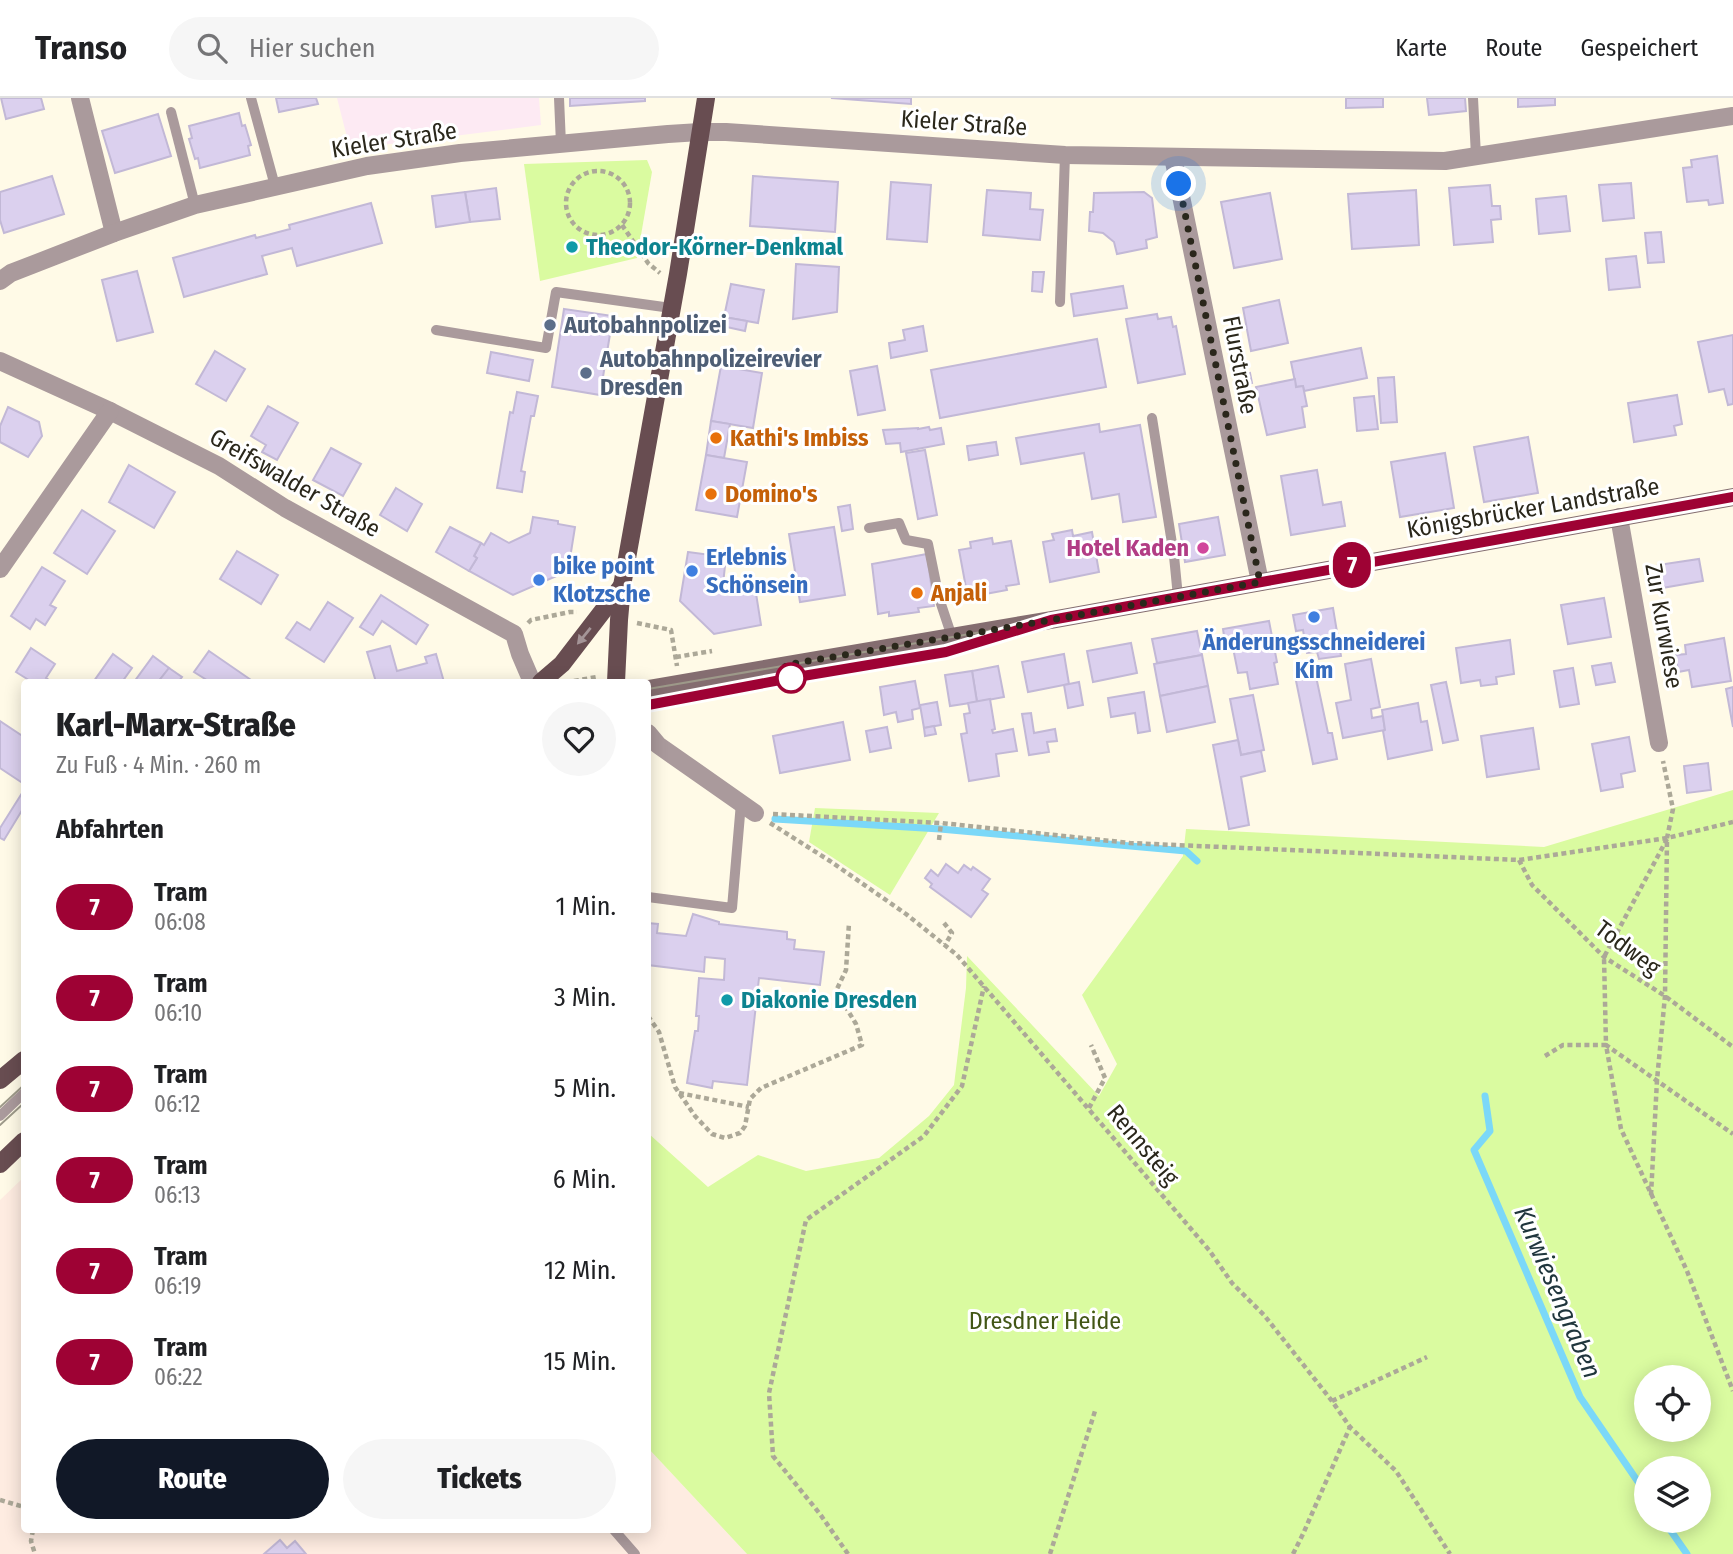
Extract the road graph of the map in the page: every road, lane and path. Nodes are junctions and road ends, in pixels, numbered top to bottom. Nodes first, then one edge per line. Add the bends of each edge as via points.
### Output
1 (80, 98) edge
2 (251, 98) edge
3 (559, 98) edge
4 (706, 98) edge
5 (1473, 98) edge
6 (171, 112) dead end
7 (1733, 116) edge
8 (700, 132) junction
9 (561, 144) junction
10 (1065, 155) junction
11 (1476, 156) junction
12 (1173, 157) junction
13 (275, 186) junction
14 (195, 205) junction
15 (622, 225) junction
16 (114, 233) junction
17 (655, 270) dead end
18 (0, 281) edge
19 (1060, 302) dead end
20 (671, 308) junction
21 (436, 330) dead end
22 (0, 361) edge
23 (110, 411) junction
24 (1152, 418) dead end
25 (1733, 497) edge
26 (1619, 517) junction
27 (869, 528) dead end
28 (0, 569) edge
29 (1260, 582) junction
30 (622, 586) junction
31 (1178, 597) junction
32 (635, 623) dead end
33 (952, 637) junction
34 (712, 652) dead end
35 (676, 657) junction
36 (531, 679) edge
37 (544, 679) edge
38 (616, 679) edge
39 (679, 683) junction
40 (651, 688) edge
41 (651, 737) edge
42 (1659, 743) joint
43 (755, 810) junction
44 (1733, 822) edge
45 (940, 827) junction
46 (1667, 838) junction
47 (939, 840) dead end
48 (1519, 860) junction
49 (651, 897) edge
50 (849, 923) dead end
51 (944, 923) dead end
52 (945, 945) junction
53 (1604, 957) junction
54 (984, 986) junction
55 (1665, 996) junction
56 (651, 1020) edge
57 (1091, 1045) dead end
58 (1606, 1045) junction
59 (1733, 1047) edge
60 (1545, 1056) dead end
61 (21, 1062) edge
62 (0, 1080) edge
63 (1657, 1080) junction
64 (679, 1093) junction
65 (21, 1096) edge
66 (749, 1107) junction
67 (1088, 1108) junction
68 (0, 1116) edge
69 (1733, 1134) edge
70 (21, 1143) edge
71 (0, 1164) edge
72 (1651, 1195) junction
73 (1427, 1357) dead end
74 (1733, 1391) edge
75 (1332, 1401) junction
76 (1094, 1411) dead end
77 (1350, 1427) junction
78 (0, 1500) edge
79 (21, 1506) edge
80 (32, 1533) edge
81 (617, 1533) edge
82 (35, 1554) edge
83 (635, 1554) edge
84 (848, 1554) edge
85 (1049, 1554) edge
86 (1293, 1554) edge
87 (1450, 1554) edge

1 - 16 street
2 - 13 lane
3 - 9 lane
4 - 8 main road
5 - 11 lane
6 - 14 lane
7 - 11 street, Kieler Straße
8 - 9 street, Kieler Straße
8 - 10 street, Kieler Straße
8 - 20 main road
9 - 13 street, Kieler Straße via 367,166
10 - 12 street, Kieler Straße
10 - 19 lane
11 - 12 street, Kieler Straße via 1445,161
12 - 29 street, Flurstraße
13 - 14 street, Kieler Straße
14 - 16 street, Kieler Straße
15 - 15 path via 613,232 591,235 572,223 565,202 573,181 593,170 621,180 630,198
15 - 17 path
16 - 18 street, Kieler Straße
20 - 21 lane via 556,292 546,348
20 - 30 main road
22 - 23 street, Greifswalder Straße
23 - 28 street
23 - 36 street, Greifswalder Straße via 219,466 285,508 514,634
24 - 31 lane
25 - 26 main road, Königsbrücker Landstraße
26 - 29 main road, Königsbrücker Landstraße
26 - 42 street, Zur Kurwiese
27 - 33 lane via 899,523 906,540 928,544
29 - 31 main road, Königsbrücker Landstraße
30 -> 37 main road via 562,664
30 - 38 main road
31 - 33 main road, Königsbrücker Landstraße
32 - 35 path via 671,630
33 - 39 main road, Königsbrücker Landstraße
34 - 35 path
35 - 39 path
39 - 40 main road, Königsbrücker Landstraße
41 - 43 street
42 - 46 path via 1673,809
43 - 45 path
43 - 49 lane via 732,908
43 - 52 path, Rennsteig
44 - 46 path
45 - 47 path
45 - 48 path via 1246,850
46 - 48 path
46 - 53 path
46 - 55 path
48 - 53 path, Todweg via 1532,885
50 - 66 path via 846,970 836,991 856,1024 862,1045 761,1088
51 - 52 path via 952,933
52 - 54 path, Rennsteig
53 - 55 path, Todweg
53 - 58 path
54 - 67 path, Rennsteig
54 - 84 path via 962,1086 923,1136 806,1220 769,1393 773,1456
55 - 59 path, Todweg
55 - 63 path
56 - 64 path
57 - 67 path via 1105,1078
58 - 60 path via 1563,1045
58 - 63 path
58 - 72 path via 1621,1129
61 - 62 main road
63 - 69 path
63 - 72 path
64 - 66 path
64 - 66 path via 712,1134 725,1138 746,1126
65 - 68 lane
67 - 75 path, Rennsteig
70 - 71 main road
72 - 74 path via 1687,1271
73 - 75 path
75 - 77 path, Rennsteig
76 - 85 path
77 - 86 path
77 - 87 path, Rennsteig via 1396,1471
78 - 79 path
80 - 82 path
81 - 83 lane

